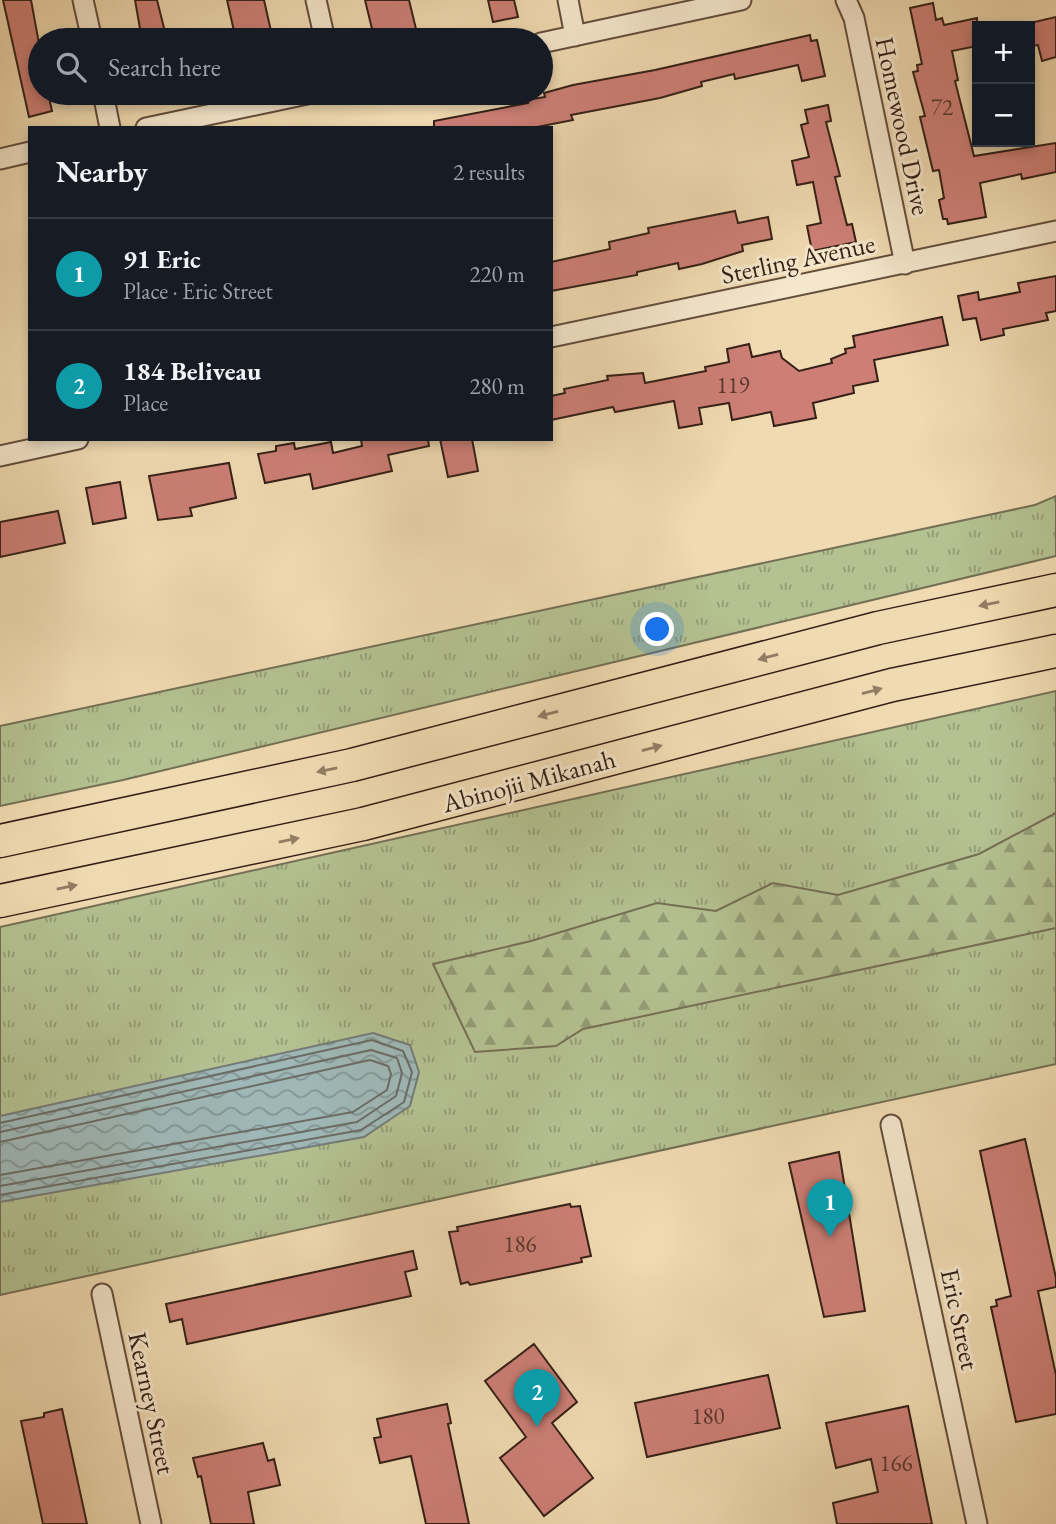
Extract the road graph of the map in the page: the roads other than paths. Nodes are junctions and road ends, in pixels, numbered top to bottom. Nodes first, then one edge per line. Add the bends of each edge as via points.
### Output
1 (83, 0) edge
2 (316, 0) edge
3 (568, 0) edge
4 (741, 0) edge
5 (846, 0) edge
6 (89, 28) edge
7 (322, 28) edge
8 (575, 36) junction
9 (553, 41) edge
10 (105, 105) edge
11 (255, 105) edge
12 (110, 126) edge
13 (155, 126) edge
14 (28, 152) edge
15 (0, 159) edge
16 (1056, 231) edge
17 (905, 264) junction
18 (553, 337) edge
19 (69, 441) edge
20 (0, 456) edge
21 (1056, 590) edge
22 (1056, 651) edge
23 (0, 841) edge
24 (0, 901) edge
25 (891, 1125) dead end
26 (102, 1294) dead end
27 (151, 1524) edge
28 (977, 1524) edge

1 - 6 street
2 - 7 street
3 - 8 street
4 - 8 street
5 - 17 street, Homewood Drive
8 - 9 street
10 - 12 street
11 - 13 street
14 - 15 street
16 - 17 street, Sterling Avenue
17 - 18 street, Sterling Avenue
19 - 20 street
21 -> 23 main road via 878,628 352,765
24 -> 22 main road, Abinojii Mikanah via 363,824 892,685
25 - 28 street, Eric Street
26 - 27 street, Kearney Street

